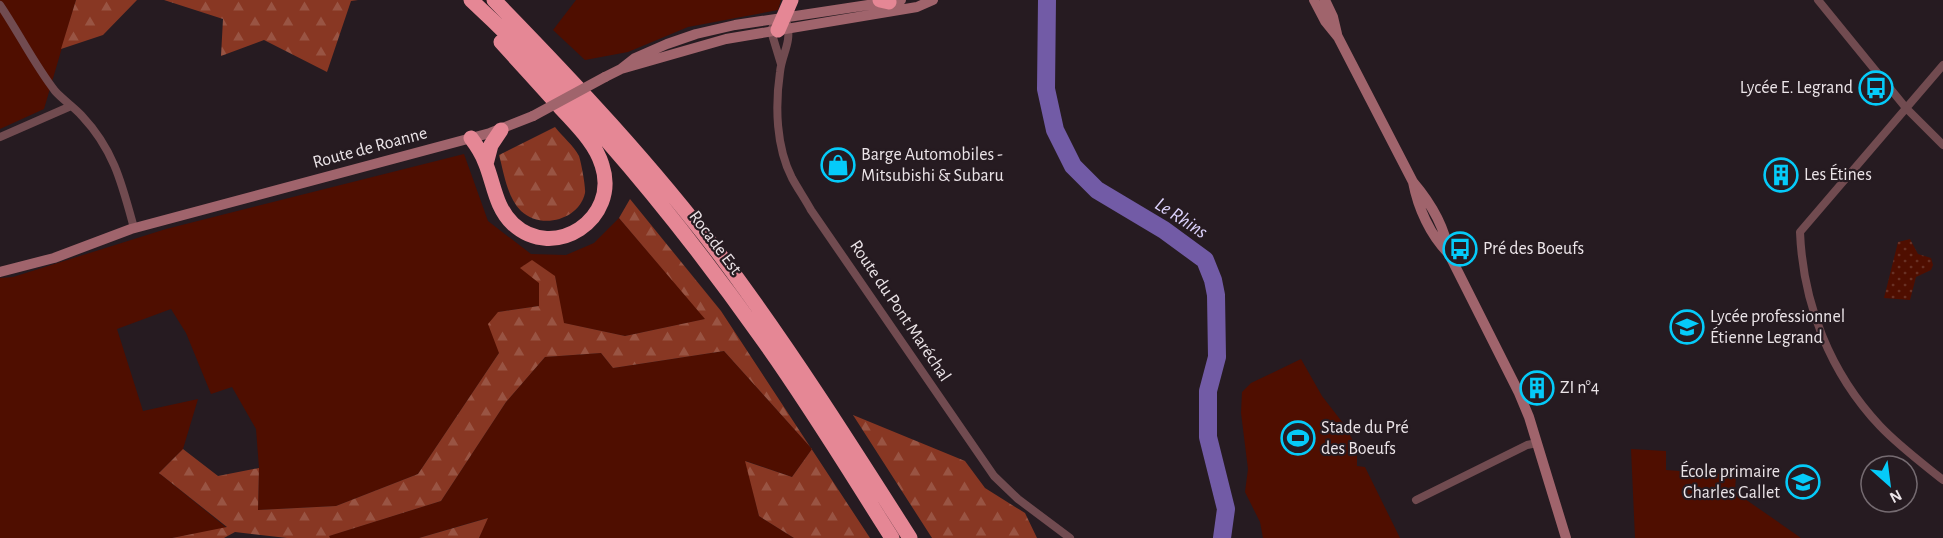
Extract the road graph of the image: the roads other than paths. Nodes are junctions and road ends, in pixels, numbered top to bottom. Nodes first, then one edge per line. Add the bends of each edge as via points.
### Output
1 (471, 0) edge
2 (494, 0) edge
3 (791, 0) edge
4 (933, 0) edge
5 (1314, 0) edge
6 (1325, 0) edge
7 (1818, 0) edge
8 (890, 1) edge
9 (0, 5) edge
10 (488, 15) junction
11 (780, 25) junction
12 (1338, 37) junction
13 (781, 64) junction
14 (1943, 65) edge
15 (71, 106) junction
16 (1906, 108) junction
17 (501, 130) junction
18 (0, 137) edge
19 (471, 138) junction
20 (1943, 145) edge
21 (486, 164) junction
22 (134, 228) junction
23 (0, 272) edge
24 (1537, 443) junction
25 (1943, 480) edge
26 (1416, 500) dead end
27 (892, 538) edge
28 (909, 538) edge
29 (1070, 538) edge
30 (1566, 538) edge

1 - 10 highway, Rocade Est
2 - 28 highway, Rocade Est via 570,78 719,254 833,417
3 - 11 highway
4 - 11 street via 917,7
5 - 12 street via 1324,21
6 - 12 street
7 - 16 street
8 - 11 street
9 - 15 street via 56,92
10 - 21 highway via 497,39 597,152 605,178 602,204 596,215 577,231 552,238 537,237 514,225 505,215
10 - 27 highway, Rocade Est via 640,179 707,262 801,396
11 - 13 street, Route du Pont Maréchal
11 - 13 street, Route du Pont Maréchal via 787,48
11 - 17 street, Route de Roanne, bridge via 621,69
12 - 24 street via 1413,182 1416,201 1438,243 1449,254 1519,393
13 - 29 street, Route du Pont Maréchal via 777,119 791,176 994,476
14 - 16 street
15 - 18 street
15 - 22 street via 107,147 120,175
16 - 20 street
16 - 25 street via 1800,231 1801,256 1810,305 1836,366 1880,426
17 - 19 street, Route de Roanne
17 - 21 highway via 491,145
19 - 21 highway
19 - 22 street, Route de Roanne
22 - 23 street, Route de Roanne via 54,258
24 - 26 street
24 - 30 street

